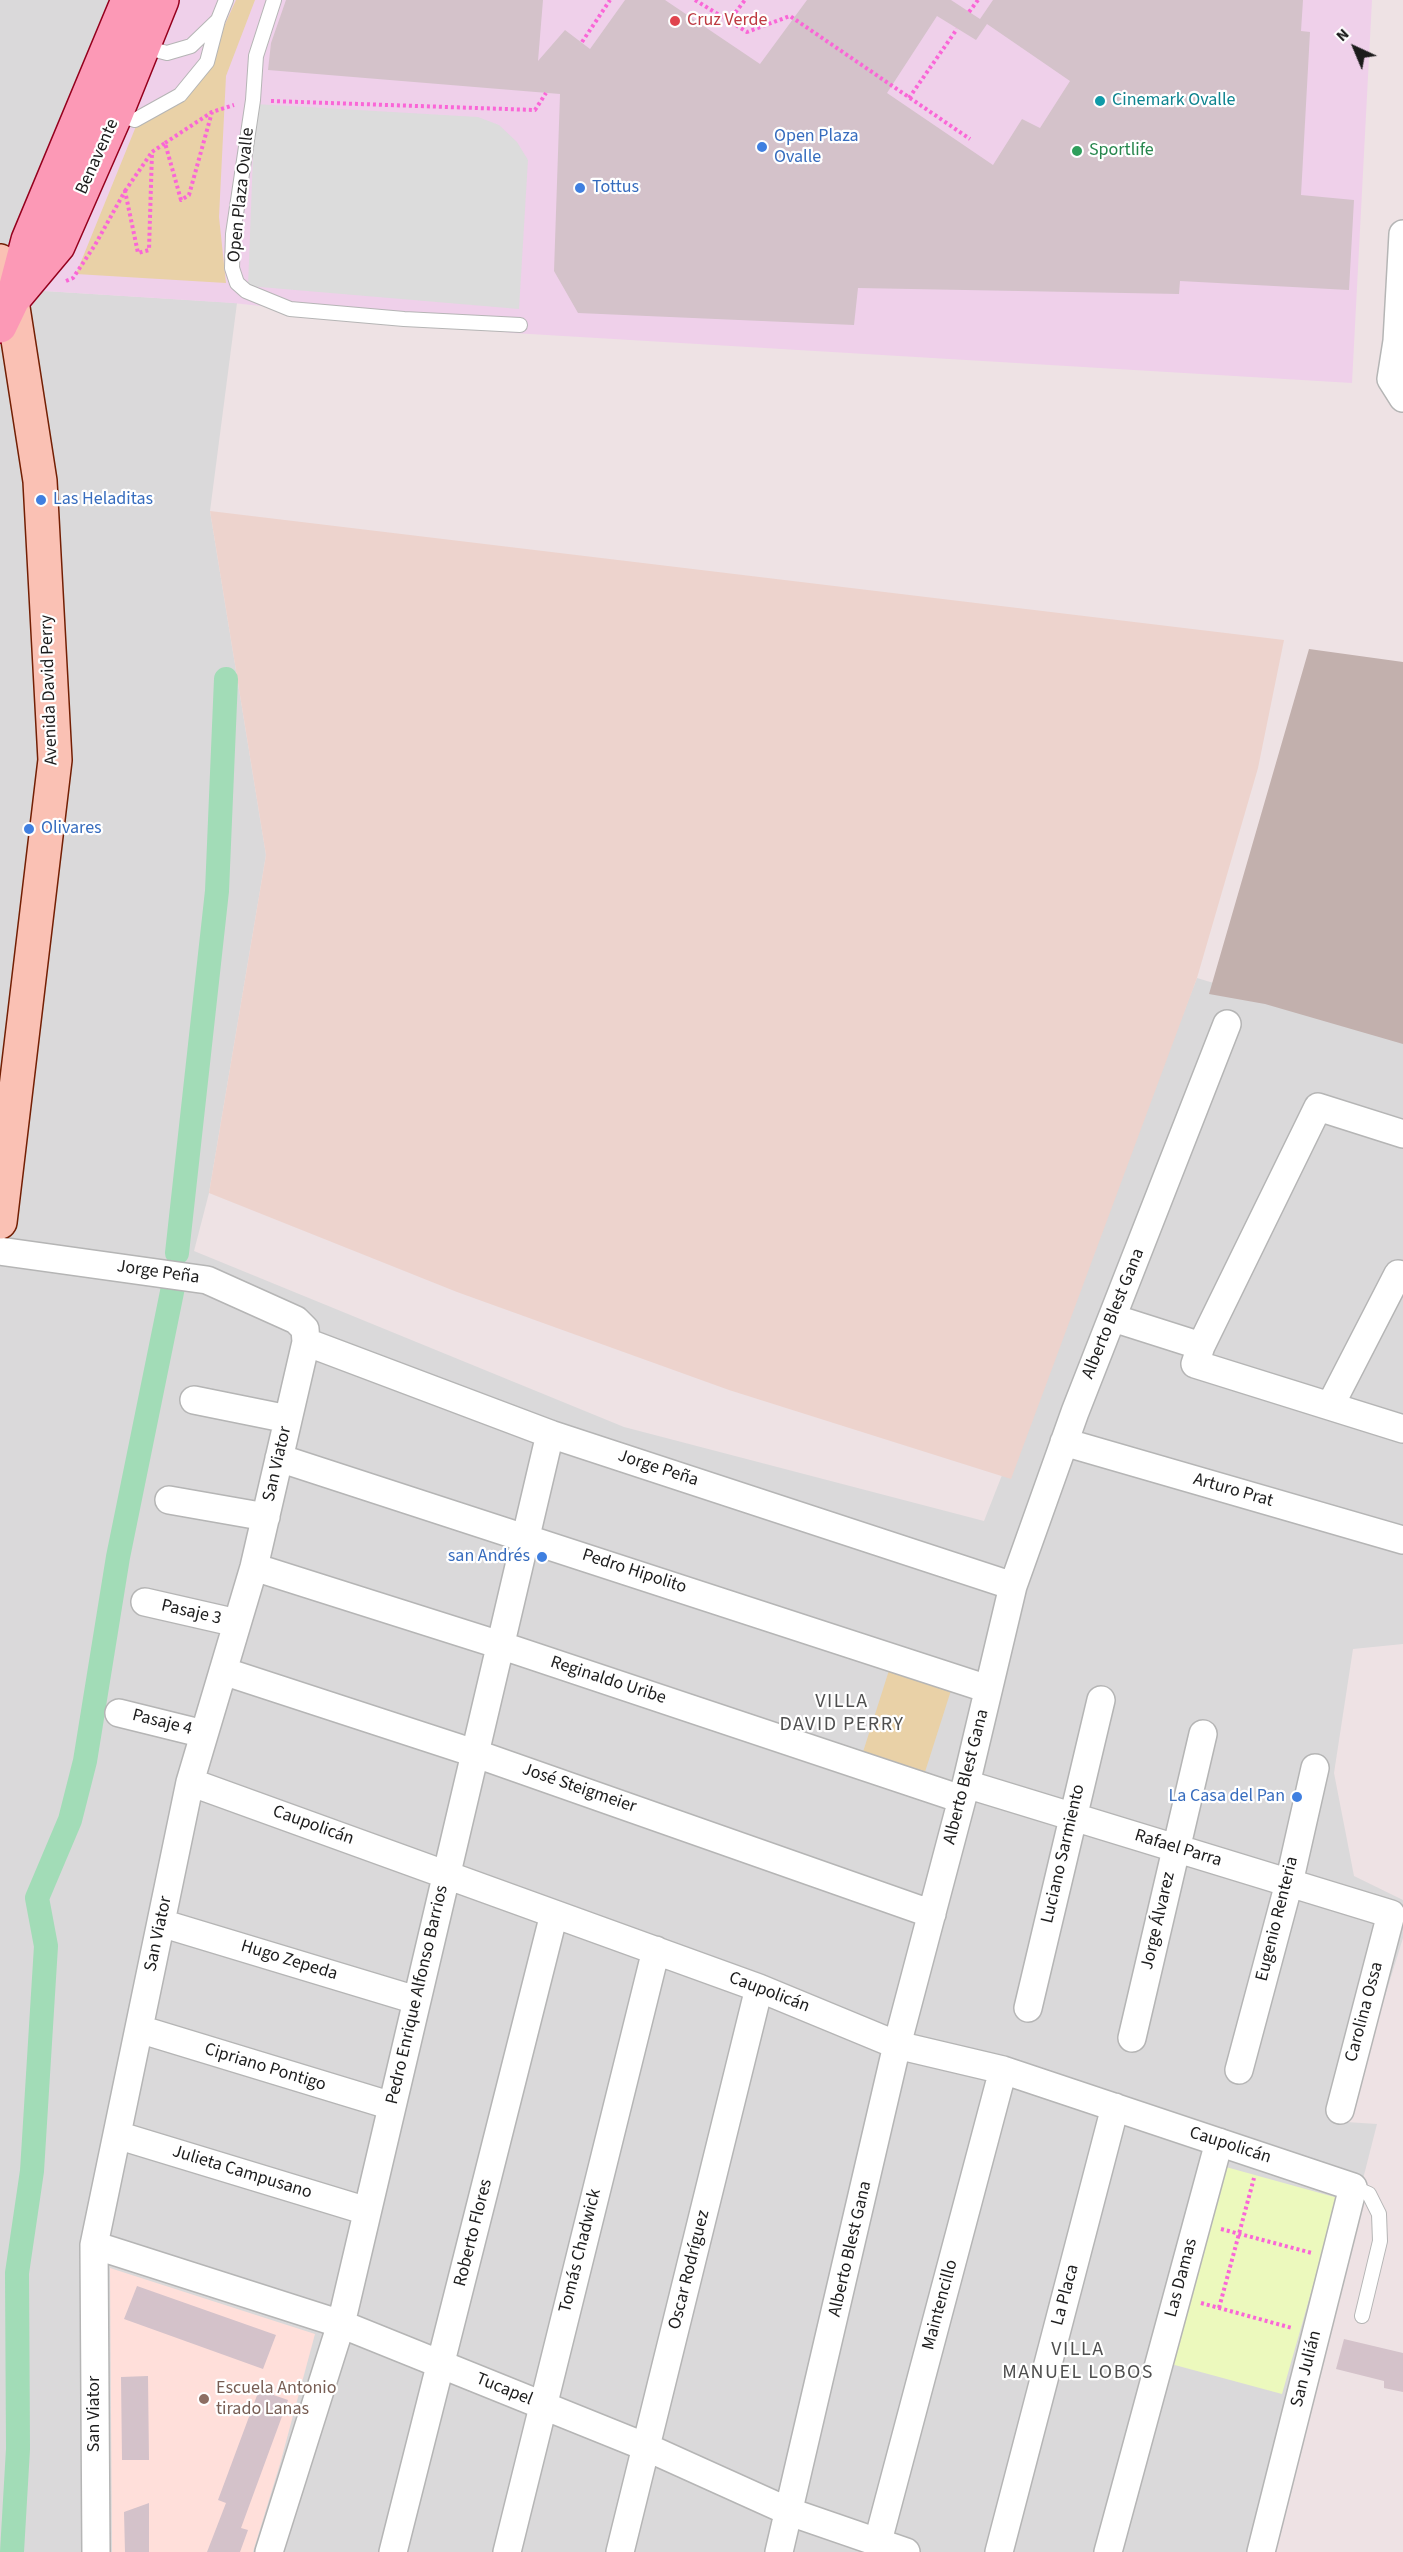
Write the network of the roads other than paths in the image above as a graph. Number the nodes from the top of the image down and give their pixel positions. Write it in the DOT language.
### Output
graph roads {
  1 [pos="128,0"];
  2 [pos="162,0"];
  3 [pos="226,0"];
  4 [pos="274,0"];
  5 [pos="218,20"];
  6 [pos="144,47"];
  7 [pos="116,114"];
  8 [pos="1403,234"];
  9 [pos="0,261"];
  10 [pos="6,313"];
  11 [pos="520,325"];
  12 [pos="1397,388"];
  13 [pos="1227,1024"];
  14 [pos="1403,1134"];
  15 [pos="5,1144"];
  16 [pos="0,1222"];
  17 [pos="0,1251"];
  18 [pos="1403,1275"];
  19 [pos="1113,1318"];
  20 [pos="306,1335"];
  21 [pos="1201,1346"];
  22 [pos="194,1400"];
  23 [pos="1330,1406"];
  24 [pos="288,1419"];
  25 [pos="1403,1429"];
  26 [pos="550,1434"];
  27 [pos="1064,1442"];
  28 [pos="279,1458"];
  29 [pos="169,1500"];
  30 [pos="266,1517"];
  31 [pos="526,1536"];
  32 [pos="1403,1540"];
  33 [pos="254,1567"];
  34 [pos="1013,1586"];
  35 [pos="145,1602"];
  36 [pos="237,1623"];
  37 [pos="500,1645"];
  38 [pos="223,1671"];
  39 [pos="988,1689"];
  40 [pos="1101,1700"];
  41 [pos="119,1713"];
  42 [pos="204,1734"];
  43 [pos="1203,1734"];
  44 [pos="474,1753"];
  45 [pos="1315,1768"];
  46 [pos="190,1782"];
  47 [pos="963,1791"];
  48 [pos="1073,1817"];
  49 [pos="1176,1849"];
  50 [pos="446,1874"];
  51 [pos="1289,1883"];
  52 [pos="554,1914"];
  53 [pos="932,1914"];
  54 [pos="1391,1914"];
  55 [pos="161,1923"];
  56 [pos="656,1950"];
  57 [pos="759,1988"];
  58 [pos="416,2000"];
  59 [pos="1028,2008"];
  60 [pos="139,2029"];
  61 [pos="1132,2038"];
  62 [pos="897,2045"];
  63 [pos="1003,2070"];
  64 [pos="1239,2070"];
  65 [pos="392,2106"];
  66 [pos="1115,2107"];
  67 [pos="1340,2110"];
  68 [pos="117,2135"];
  69 [pos="1219,2142"];
  70 [pos="1353,2187"];
  71 [pos="367,2211"];
  72 [pos="94,2245"];
  73 [pos="1362,2316"];
  74 [pos="341,2324"];
  75 [pos="440,2364"];
  76 [pos="542,2405"];
  77 [pos="646,2447"];
  78 [pos="790,2512"];
  79 [pos="878,2541"];
  80 [pos="96,2552"];
  81 [pos="269,2552"];
  82 [pos="393,2552"];
  83 [pos="507,2552"];
  84 [pos="620,2552"];
  85 [pos="779,2552"];
  86 [pos="906,2552"];
  87 [pos="999,2552"];
  88 [pos="1108,2552"];
  89 [pos="1261,2552"];
  1 -- 10 [label="main road, Benavente"];
  2 -- 6 [label="main road, Benavente"];
  3 -- 5 [label="lane"];
  4 -- 11 [label="lane, Open Plaza Ovalle"];
  5 -- 6 [label="lane"];
  5 -- 7 [label="lane"];
  6 -- 7 [label="main road, Benavente"];
  7 -- 10 [label="main road, Benavente"];
  8 -- 12 [label="street"];
  9 -- 10 [label="main road, Avenida David Perry"];
  10 -- 15 [label="main road, Avenida David Perry"];
  13 -- 19 [label="street, Alberto Blest Gana"];
  14 -- 21 [label="street"];
  15 -- 16 [label="main road, Avenida David Perry"];
  17 -- 20 [label="street, Jorge Peña"];
  18 -- 23 [label="street"];
  19 -- 21 [label="street"];
  19 -- 27 [label="street, Alberto Blest Gana"];
  20 -- 24 [label="street, San Viator"];
  20 -- 26 [label="street, Jorge Peña"];
  21 -- 23 [label="street"];
  22 -- 24 [label="street"];
  23 -- 25 [label="street"];
  24 -- 28 [label="street, San Viator"];
  26 -- 31 [label="street, Pedro Enrique Alfonso Barrios"];
  26 -- 34 [label="street, Jorge Peña"];
  27 -- 32 [label="street, Arturo Prat"];
  27 -- 34 [label="street, Alberto Blest Gana"];
  28 -- 30 [label="street, San Viator"];
  28 -- 31 [label="street, Pedro Hipolito"];
  29 -- 30 [label="street"];
  30 -- 33 [label="street, San Viator"];
  31 -- 37 [label="street, Pedro Enrique Alfonso Barrios"];
  31 -- 39 [label="street, Pedro Hipolito"];
  33 -- 36 [label="street, San Viator"];
  33 -- 37 [label="street, Reginaldo Uribe"];
  34 -- 39 [label="street, Alberto Blest Gana"];
  35 -- 36 [label="street, Pasaje 3"];
  36 -- 38 [label="street, San Viator"];
  37 -- 44 [label="street, Pedro Enrique Alfonso Barrios"];
  37 -- 47 [label="street, Reginaldo Uribe"];
  38 -- 42 [label="street, San Viator"];
  38 -- 44 [label="street, José Steigmeier"];
  39 -- 47 [label="street, Alberto Blest Gana"];
  40 -- 48 [label="street, Luciano Sarmiento"];
  41 -- 42 [label="street, Pasaje 4"];
  42 -- 46 [label="street, San Viator"];
  43 -- 49 [label="street, Jorge Álvarez"];
  44 -- 50 [label="street, Pedro Enrique Alfonso Barrios"];
  44 -- 53 [label="street, José Steigmeier"];
  45 -- 51 [label="street, Eugenio Renteria"];
  46 -- 50 [label="street, Caupolicán"];
  46 -- 55 [label="street, San Viator"];
  47 -- 48 [label="street, Rafael Parra"];
  47 -- 53 [label="street, Alberto Blest Gana"];
  48 -- 49 [label="street, Rafael Parra"];
  48 -- 59 [label="street, Luciano Sarmiento"];
  49 -- 51 [label="street, Rafael Parra"];
  49 -- 61 [label="street, Jorge Álvarez"];
  50 -- 52 [label="street, Caupolicán"];
  50 -- 58 [label="street, Pedro Enrique Alfonso Barrios"];
  51 -- 54 [label="street, Rafael Parra"];
  51 -- 64 [label="street, Eugenio Renteria"];
  52 -- 56 [label="street, Caupolicán"];
  52 -- 75 [label="street, Roberto Flores"];
  53 -- 62 [label="street, Alberto Blest Gana"];
  54 -- 67 [label="street, Carolina Ossa"];
  55 -- 58 [label="street, Hugo Zepeda"];
  55 -- 60 [label="street, San Viator"];
  56 -- 57 [label="street, Caupolicán"];
  56 -- 76 [label="street, Tomás Chadwick"];
  57 -- 62 [label="street, Caupolicán"];
  57 -- 77 [label="street, Oscar Rodríguez"];
  58 -- 65 [label="street, Pedro Enrique Alfonso Barrios"];
  60 -- 65 [label="street, Cipriano Pontigo"];
  60 -- 68 [label="street, San Viator"];
  62 -- 63 [label="street, Caupolicán"];
  62 -- 78 [label="street, Alberto Blest Gana"];
  63 -- 66 [label="street, Caupolicán"];
  63 -- 79 [label="street, Maintencillo"];
  65 -- 71 [label="street, Pedro Enrique Alfonso Barrios"];
  66 -- 69 [label="street, Caupolicán"];
  66 -- 87 [label="street, La Placa"];
  68 -- 71 [label="street, Julieta Campusano"];
  68 -- 72 [label="street, San Viator"];
  69 -- 70 [label="street, Caupolicán"];
  69 -- 88 [label="street, Las Damas"];
  70 -- 73 [label="lane"];
  70 -- 89 [label="street, San Julián"];
  71 -- 74 [label="street, Pedro Enrique Alfonso Barrios"];
  72 -- 74 [label="street, Tucapel"];
  72 -- 80 [label="street, San Viator"];
  74 -- 75 [label="street, Tucapel"];
  74 -- 81 [label="street, Pedro Enrique Alfonso Barrios"];
  75 -- 76 [label="street, Tucapel"];
  75 -- 82 [label="street, Roberto Flores"];
  76 -- 77 [label="street, Tucapel"];
  76 -- 83 [label="street, Tomás Chadwick"];
  77 -- 78 [label="street, Tucapel"];
  77 -- 84 [label="street, Oscar Rodríguez"];
  78 -- 79 [label="street, Tucapel"];
  78 -- 85 [label="street, Alberto Blest Gana"];
  79 -- 86 [label="street, Tucapel"];
}
